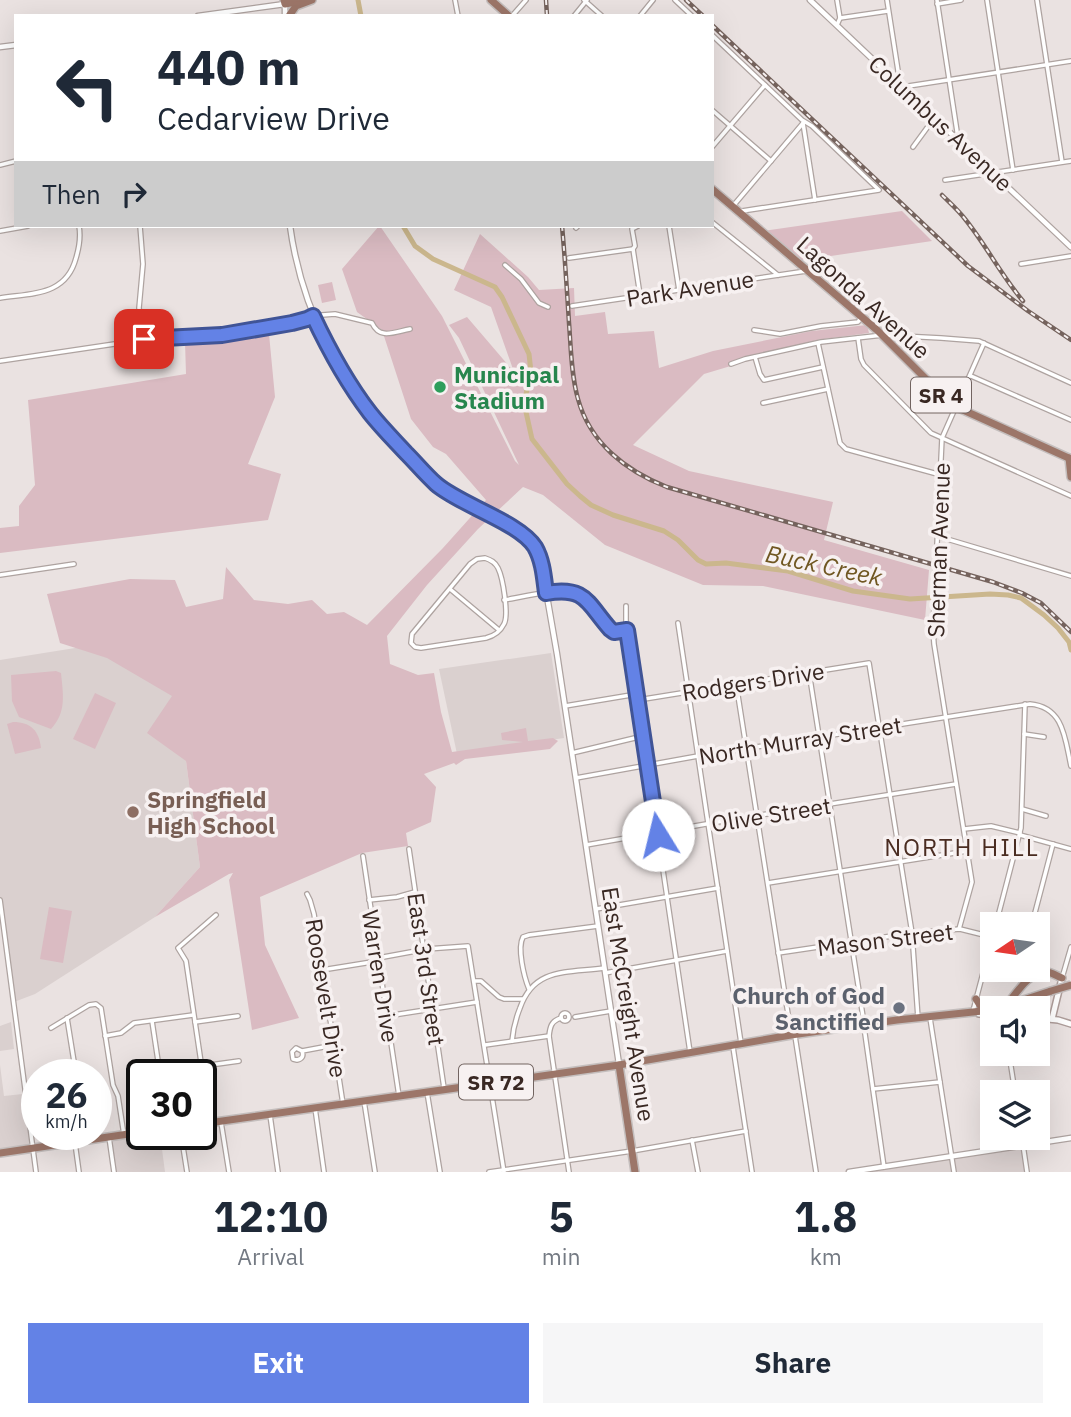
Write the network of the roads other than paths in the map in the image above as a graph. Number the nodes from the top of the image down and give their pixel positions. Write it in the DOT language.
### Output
graph roads {
  1 [pos="311,0"];
  2 [pos="491,0"];
  3 [pos="526,0"];
  4 [pos="653,0"];
  5 [pos="675,0"];
  6 [pos="810,0"];
  7 [pos="837,0"];
  8 [pos="887,0"];
  9 [pos="961,0"];
  10 [pos="987,0"];
  11 [pos="1037,0"];
  12 [pos="586,1"];
  13 [pos="284,2"];
  14 [pos="937,2"];
  15 [pos="888,11"];
  16 [pos="210,14"];
  17 [pos="289,14"];
  18 [pos="508,14"];
  19 [pos="513,14"];
  20 [pos="600,14"];
  21 [pos="642,14"];
  22 [pos="690,14"];
  23 [pos="840,18"];
  24 [pos="837,25"];
  25 [pos="714,38"];
  26 [pos="1071,61"];
  27 [pos="1047,65"];
  28 [pos="998,72"];
  29 [pos="949,80"];
  30 [pos="897,82"];
  31 [pos="765,85"];
  32 [pos="902,87"];
  33 [pos="714,112"];
  34 [pos="935,117"];
  35 [pos="804,122"];
  36 [pos="730,126"];
  37 [pos="958,138"];
  38 [pos="714,145"];
  39 [pos="913,147"];
  40 [pos="771,161"];
  41 [pos="1071,161"];
  42 [pos="1062,162"];
  43 [pos="1013,170"];
  44 [pos="993,173"];
  45 [pos="944,180"];
  46 [pos="714,191"];
  47 [pos="815,200"];
  48 [pos="733,206"];
  49 [pos="740,212"];
  50 [pos="714,224"];
  51 [pos="17,228"];
  52 [pos="79,228"];
  53 [pos="140,228"];
  54 [pos="290,228"];
  55 [pos="632,228"];
  56 [pos="669,228"];
  57 [pos="0,231"];
  58 [pos="1071,247"];
  59 [pos="633,249"];
  60 [pos="1071,256"];
  61 [pos="569,258"];
  62 [pos="1021,264"];
  63 [pos="505,265"];
  64 [pos="808,270"];
  65 [pos="778,275"];
  66 [pos="678,290"];
  67 [pos="640,296"];
  68 [pos="0,298"];
  69 [pos="572,306"];
  70 [pos="548,307"];
  71 [pos="313,316"];
  72 [pos="862,317"];
  73 [pos="410,329"];
  74 [pos="754,330"];
  75 [pos="883,335"];
  76 [pos="858,338"];
  77 [pos="144,339"];
  78 [pos="818,343"];
  79 [pos="984,343"];
  80 [pos="755,357"];
  81 [pos="0,361"];
  82 [pos="731,364"];
  83 [pos="823,367"];
  84 [pos="970,375"];
  85 [pos="1071,383"];
  86 [pos="828,389"];
  87 [pos="763,403"];
  88 [pos="956,407"];
  89 [pos="1071,420"];
  90 [pos="942,438"];
  91 [pos="1070,459"];
  92 [pos="941,475"];
  93 [pos="1071,477"];
  94 [pos="1071,496"];
  95 [pos="937,536"];
  96 [pos="74,564"];
  97 [pos="0,575"];
  98 [pos="1071,576"];
  99 [pos="449,588"];
  100 [pos="546,593"];
  101 [pos="504,600"];
  102 [pos="626,606"];
  103 [pos="678,623"];
  104 [pos="499,630"];
  105 [pos="627,630"];
  106 [pos="809,672"];
  107 [pos="736,683"];
  108 [pos="688,691"];
  109 [pos="637,694"];
  110 [pos="638,700"];
  111 [pos="1025,704"];
  112 [pos="565,706"];
  113 [pos="945,717"];
  114 [pos="879,727"];
  115 [pos="1024,734"];
  116 [pos="643,736"];
  117 [pos="820,737"];
  118 [pos="1044,737"];
  119 [pos="746,748"];
  120 [pos="572,753"];
  121 [pos="698,756"];
  122 [pos="647,765"];
  123 [pos="1071,766"];
  124 [pos="576,778"];
  125 [pos="956,784"];
  126 [pos="890,795"];
  127 [pos="830,804"];
  128 [pos="1022,809"];
  129 [pos="757,815"];
  130 [pos="1046,816"];
  131 [pos="708,824"];
  132 [pos="963,829"];
  133 [pos="657,832"];
  134 [pos="1020,834"];
  135 [pos="1054,844"];
  136 [pos="586,845"];
  137 [pos="409,849"];
  138 [pos="1071,849"];
  139 [pos="967,851"];
  140 [pos="363,856"];
  141 [pos="900,862"];
  142 [pos="841,871"];
  143 [pos="767,883"];
  144 [pos="718,888"];
  145 [pos="415,892"];
  146 [pos="307,894"];
  147 [pos="667,897"];
  148 [pos="0,900"];
  149 [pos="369,900"];
  150 [pos="596,909"];
  151 [pos="999,912"];
  152 [pos="1035,912"];
  153 [pos="216,915"];
  154 [pos="598,926"];
  155 [pos="959,929"];
  156 [pos="912,933"];
  157 [pos="980,935"];
  158 [pos="851,942"];
  159 [pos="1071,947"];
  160 [pos="424,950"];
  161 [pos="727,951"];
  162 [pos="778,953"];
  163 [pos="378,960"];
  164 [pos="676,960"];
  165 [pos="322,970"];
  166 [pos="605,970"];
  167 [pos="1062,978"];
  168 [pos="474,981"];
  169 [pos="981,982"];
  170 [pos="1071,985"];
  171 [pos="528,989"];
  172 [pos="1013,996"];
  173 [pos="1036,996"];
  174 [pos="523,999"];
  175 [pos="976,999"];
  176 [pos="477,1002"];
  177 [pos="980,1005"];
  178 [pos="432,1009"];
  179 [pos="611,1011"];
  180 [pos="972,1013"];
  181 [pos="980,1013"];
  182 [pos="194,1015"];
  183 [pos="238,1016"];
  184 [pos="387,1016"];
  185 [pos="575,1017"];
  186 [pos="930,1017"];
  187 [pos="67,1018"];
  188 [pos="561,1018"];
  189 [pos="918,1018"];
  190 [pos="1052,1019"];
  191 [pos="152,1021"];
  192 [pos="195,1022"];
  193 [pos="1071,1024"];
  194 [pos="864,1025"];
  195 [pos="51,1028"];
  196 [pos="793,1035"];
  197 [pos="105,1036"];
  198 [pos="548,1036"];
  199 [pos="512,1041"];
  200 [pos="737,1044"];
  201 [pos="334,1045"];
  202 [pos="485,1045"];
  203 [pos="302,1051"];
  204 [pos="690,1052"];
  205 [pos="22,1059"];
  206 [pos="74,1059"];
  207 [pos="158,1059"];
  208 [pos="201,1059"];
  209 [pos="239,1061"];
  210 [pos="217,1064"];
  211 [pos="619,1065"];
  212 [pos="554,1074"];
  213 [pos="940,1082"];
  214 [pos="491,1083"];
  215 [pos="445,1090"];
  216 [pos="873,1090"];
  217 [pos="427,1092"];
  218 [pos="398,1096"];
  219 [pos="364,1101"];
  220 [pos="343,1104"];
  221 [pos="315,1108"];
  222 [pos="270,1114"];
  223 [pos="221,1121"];
  224 [pos="217,1122"];
  225 [pos="746,1131"];
  226 [pos="124,1135"];
  227 [pos="112,1137"];
  228 [pos="1071,1138"];
  229 [pos="692,1140"];
  230 [pos="1050,1141"];
  231 [pos="21,1150"];
  232 [pos="32,1150"];
  233 [pos="76,1150"];
  234 [pos="111,1150"];
  235 [pos="184,1150"];
  236 [pos="990,1150"];
  237 [pos="1024,1150"];
  238 [pos="632,1151"];
  239 [pos="0,1153"];
  240 [pos="951,1156"];
  241 [pos="567,1161"];
  242 [pos="884,1167"];
  243 [pos="504,1171"];
  244 [pos="36,1172"];
  245 [pos="79,1172"];
  246 [pos="114,1172"];
  247 [pos="187,1172"];
  248 [pos="229,1172"];
  249 [pos="278,1172"];
  250 [pos="324,1172"];
  251 [pos="375,1172"];
  252 [pos="440,1172"];
  253 [pos="489,1172"];
  254 [pos="569,1172"];
  255 [pos="635,1172"];
  256 [pos="698,1172"];
  257 [pos="752,1172"];
  258 [pos="816,1172"];
  259 [pos="849,1172"];
  260 [pos="954,1172"];
  261 [pos="1027,1172"];
  1 -- 13 [label="main road"];
  1 -- 17 [label="main road"];
  2 -- 18 [label="main road"];
  3 -- 19 [label="street"];
  4 -- 21 [label="street"];
  5 -- 22 [label="street"];
  6 -- 24 [label="street, Columbus Avenue"];
  7 -- 23 [label="street"];
  8 -- 15 [label="street"];
  9 -- 14 [label="street"];
  10 -- 28 [label="street"];
  11 -- 27 [label="street"];
  12 -- 20 [label="street"];
  13 -- 16 [label="street"];
  14 -- 29 [label="street"];
  15 -- 23 [label="street"];
  15 -- 30 [label="street"];
  23 -- 24 [label="street"];
  24 -- 30 [label="street, Columbus Avenue"];
  25 -- 31 [label="street"];
  26 -- 27 [label="street"];
  27 -- 28 [label="street"];
  27 -- 42 [label="street"];
  28 -- 29 [label="street"];
  28 -- 43 [label="street"];
  29 -- 32 [label="street"];
  29 -- 37 [label="street"];
  30 -- 32 [label="street, Columbus Avenue"];
  31 -- 35 [label="street"];
  31 -- 36 [label="street"];
  32 -- 34 [label="street, Columbus Avenue"];
  33 -- 36 [label="street"];
  34 -- 37 [label="street, Columbus Avenue"];
  34 -- 39 [label="street"];
  35 -- 40 [label="street"];
  35 -- 47 [label="street"];
  35 -- 47 [label="street"];
  36 -- 38 [label="street"];
  36 -- 40 [label="street"];
  37 -- 44 [label="street, Columbus Avenue"];
  40 -- 48 [label="street"];
  41 -- 42 [label="street"];
  42 -- 43 [label="street"];
  43 -- 44 [label="street"];
  44 -- 45 [label="street"];
  44 -- 58 [label="street, Columbus Avenue"];
  46 -- 48 [label="main road, Lagonda Avenue / SR 4"];
  47 -- 49 [label="street"];
  48 -- 49 [label="main road, Lagonda Avenue / SR 4"];
  49 -- 64 [label="main road, Lagonda Avenue / SR 4"];
  50 -- 65 [label="street"];
  51 -- 57 [label="street"];
  52 -- 68 [label="street"];
  53 -- 77 [label="street"];
  54 -- 71 [label="street, East McCreight Avenue"];
  55 -- 59 [label="street"];
  56 -- 66 [label="street"];
  59 -- 61 [label="street"];
  59 -- 67 [label="street"];
  60 -- 62 [label="street"];
  63 -- 70 [label="street"];
  64 -- 65 [label="street, Park Avenue"];
  64 -- 72 [label="main road, Lagonda Avenue / SR 4"];
  65 -- 66 [label="street, Park Avenue"];
  66 -- 67 [label="street, Park Avenue"];
  67 -- 69 [label="street, Park Avenue"];
  71 -- 73 [label="street"];
  71 -- 77 [label="street"];
  71 -- 100 [label="street, East McCreight Avenue"];
  72 -- 74 [label="street"];
  72 -- 75 [label="main road, Lagonda Avenue / SR 4"];
  75 -- 76 [label="street"];
  75 -- 79 [label="street"];
  75 -- 88 [label="main road, Lagonda Avenue / SR 4"];
  76 -- 78 [label="street"];
  76 -- 90 [label="street"];
  77 -- 81 [label="street"];
  78 -- 80 [label="street"];
  78 -- 83 [label="street"];
  79 -- 84 [label="street, Sherman Avenue"];
  79 -- 85 [label="street"];
  80 -- 82 [label="street"];
  80 -- 83 [label="street"];
  83 -- 86 [label="street"];
  84 -- 88 [label="street, Sherman Avenue"];
  84 -- 89 [label="street"];
  86 -- 87 [label="street"];
  86 -- 92 [label="street"];
  88 -- 90 [label="street, Sherman Avenue"];
  88 -- 91 [label="main road, Lagonda Avenue / SR 4"];
  90 -- 92 [label="street, Sherman Avenue"];
  90 -- 94 [label="street"];
  91 -- 93 [label="main road, SR 4"];
  92 -- 95 [label="street, Sherman Avenue"];
  95 -- 98 [label="street"];
  95 -- 113 [label="street, Sherman Avenue"];
  96 -- 97 [label="street"];
  99 -- 101 [label="street"];
  99 -- 104 [label="street"];
  99 -- 104 [label="street"];
  100 -- 101 [label="street"];
  100 -- 105 [label="street"];
  100 -- 112 [label="street, East McCreight Avenue"];
  101 -- 104 [label="street"];
  102 -- 105 [label="street"];
  103 -- 108 [label="street"];
  105 -- 109 [label="street"];
  106 -- 107 [label="street, Rodgers Drive"];
  106 -- 114 [label="street, Rodgers Drive"];
  106 -- 117 [label="street"];
  107 -- 108 [label="street, Rodgers Drive"];
  107 -- 119 [label="street"];
  108 -- 110 [label="street, Rodgers Drive"];
  108 -- 121 [label="street"];
  109 -- 110 [label="street"];
  109 -- 112 [label="street"];
  110 -- 116 [label="street"];
  111 -- 113 [label="street, North Murray Street"];
  111 -- 115 [label="street"];
  111 -- 123 [label="street"];
  112 -- 120 [label="street, East McCreight Avenue"];
  113 -- 114 [label="street, North Murray Street"];
  113 -- 125 [label="street, Sherman Avenue"];
  114 -- 117 [label="street, North Murray Street"];
  114 -- 126 [label="street"];
  115 -- 118 [label="street"];
  115 -- 128 [label="street"];
  116 -- 120 [label="street"];
  116 -- 122 [label="street"];
  117 -- 119 [label="street, North Murray Street"];
  117 -- 127 [label="street"];
  119 -- 121 [label="street, North Murray Street"];
  119 -- 129 [label="street"];
  120 -- 124 [label="street, East McCreight Avenue"];
  121 -- 122 [label="street, North Murray Street"];
  121 -- 131 [label="street"];
  122 -- 124 [label="street, North Murray Street"];
  122 -- 133 [label="street"];
  124 -- 136 [label="street, East McCreight Avenue"];
  125 -- 126 [label="street, Olive Street"];
  125 -- 132 [label="street, Sherman Avenue"];
  126 -- 127 [label="street, Olive Street"];
  126 -- 141 [label="street"];
  127 -- 129 [label="street, Olive Street"];
  127 -- 142 [label="street"];
  128 -- 130 [label="street"];
  128 -- 134 [label="street"];
  129 -- 131 [label="street, Olive Street"];
  129 -- 143 [label="street"];
  131 -- 133 [label="street, Olive Street"];
  131 -- 144 [label="street"];
  132 -- 134 [label="street"];
  132 -- 139 [label="street, Sherman Avenue"];
  133 -- 136 [label="street, Olive Street"];
  133 -- 147 [label="street"];
  134 -- 135 [label="street"];
  134 -- 151 [label="street"];
  135 -- 138 [label="street"];
  135 -- 152 [label="street"];
  136 -- 150 [label="street, East McCreight Avenue"];
  137 -- 145 [label="street, East 3rd Street"];
  139 -- 141 [label="street"];
  139 -- 155 [label="street, Sherman Avenue"];
  140 -- 149 [label="street, Warren Drive"];
  141 -- 142 [label="street"];
  141 -- 156 [label="street"];
  142 -- 143 [label="street"];
  142 -- 158 [label="street"];
  143 -- 162 [label="street"];
  144 -- 147 [label="street"];
  144 -- 161 [label="street"];
  145 -- 149 [label="street"];
  145 -- 160 [label="street, East 3rd Street"];
  146 -- 165 [label="street, Roosevelt Drive"];
  147 -- 150 [label="street"];
  147 -- 164 [label="street"];
  148 -- 205 [label="street"];
  149 -- 163 [label="street, Warren Drive"];
  150 -- 154 [label="street, East McCreight Avenue"];
  153 -- 182 [label="street"];
  154 -- 166 [label="street, East McCreight Avenue"];
  154 -- 171 [label="street"];
  155 -- 156 [label="street, Mason Street"];
  155 -- 157 [label="street, Mason Street"];
  156 -- 158 [label="street, Mason Street"];
  156 -- 189 [label="street"];
  158 -- 162 [label="street, Mason Street"];
  158 -- 194 [label="street"];
  159 -- 167 [label="street"];
  160 -- 163 [label="street"];
  160 -- 168 [label="street"];
  160 -- 178 [label="street, East 3rd Street"];
  161 -- 164 [label="street"];
  161 -- 200 [label="street"];
  162 -- 196 [label="street"];
  163 -- 165 [label="street"];
  163 -- 184 [label="street, Warren Drive"];
  164 -- 166 [label="street"];
  164 -- 204 [label="street"];
  165 -- 201 [label="street, Roosevelt Drive"];
  166 -- 171 [label="street"];
  166 -- 179 [label="street, East McCreight Avenue"];
  167 -- 172 [label="main road"];
  167 -- 190 [label="main road"];
  168 -- 174 [label="street"];
  168 -- 176 [label="street"];
  169 -- 175 [label="street"];
  170 -- 173 [label="main road, bridge"];
  171 -- 174 [label="street"];
  174 -- 199 [label="street"];
  175 -- 177 [label="main road"];
  175 -- 180 [label="street"];
  176 -- 178 [label="street"];
  176 -- 202 [label="street"];
  178 -- 184 [label="street"];
  178 -- 215 [label="street, East 3rd Street"];
  179 -- 185 [label="street"];
  179 -- 211 [label="street, East McCreight Avenue"];
  180 -- 181 [label="main road, SR 72"];
  180 -- 186 [label="main road, SR 72"];
  182 -- 191 [label="street"];
  182 -- 192 [label="street"];
  183 -- 192 [label="street"];
  184 -- 218 [label="street, Warren Drive"];
  186 -- 189 [label="main road, SR 72"];
  186 -- 213 [label="street"];
  187 -- 195 [label="street"];
  187 -- 197 [label="street"];
  187 -- 206 [label="street"];
  188 -- 198 [label="street"];
  189 -- 194 [label="main road, SR 72"];
  190 -- 193 [label="main road"];
  191 -- 197 [label="street"];
  191 -- 207 [label="street"];
  192 -- 208 [label="street"];
  194 -- 196 [label="main road, SR 72"];
  194 -- 216 [label="street"];
  196 -- 200 [label="main road, SR 72"];
  196 -- 258 [label="street"];
  197 -- 226 [label="street"];
  198 -- 199 [label="street"];
  198 -- 212 [label="street"];
  199 -- 202 [label="street"];
  200 -- 204 [label="main road, SR 72"];
  200 -- 225 [label="street"];
  201 -- 203 [label="street"];
  201 -- 220 [label="street, Roosevelt Drive"];
  202 -- 214 [label="street"];
  204 -- 211 [label="main road, SR 72"];
  209 -- 210 [label="street"];
  211 -- 212 [label="main road, SR 72"];
  211 -- 238 [label="main road, East McCreight Avenue"];
  212 -- 214 [label="main road, SR 72"];
  212 -- 241 [label="street"];
  213 -- 216 [label="street"];
  213 -- 240 [label="street"];
  214 -- 215 [label="main road, SR 72"];
  214 -- 243 [label="street"];
  215 -- 217 [label="main road, SR 72"];
  216 -- 242 [label="street"];
  217 -- 218 [label="main road, SR 72"];
  217 -- 252 [label="street"];
  218 -- 219 [label="main road, SR 72"];
  219 -- 220 [label="main road, SR 72"];
  219 -- 251 [label="street, Roosevelt Drive"];
  220 -- 221 [label="main road, SR 72"];
  221 -- 222 [label="main road, SR 72"];
  221 -- 250 [label="street"];
  222 -- 223 [label="main road, SR 72"];
  222 -- 249 [label="street"];
  223 -- 224 [label="main road, SR 72"];
  223 -- 248 [label="street"];
  225 -- 229 [label="street"];
  225 -- 257 [label="street"];
  226 -- 227 [label="main road"];
  228 -- 230 [label="street"];
  229 -- 238 [label="street"];
  229 -- 256 [label="street"];
  231 -- 239 [label="main road"];
  232 -- 244 [label="street"];
  233 -- 245 [label="street"];
  234 -- 246 [label="street"];
  235 -- 247 [label="street"];
  236 -- 240 [label="street"];
  237 -- 261 [label="street"];
  238 -- 241 [label="street"];
  238 -- 255 [label="main road, East McCreight Avenue"];
  240 -- 242 [label="street"];
  240 -- 260 [label="street"];
  241 -- 243 [label="street"];
  241 -- 254 [label="street"];
  242 -- 259 [label="street"];
  243 -- 253 [label="street"];
}
